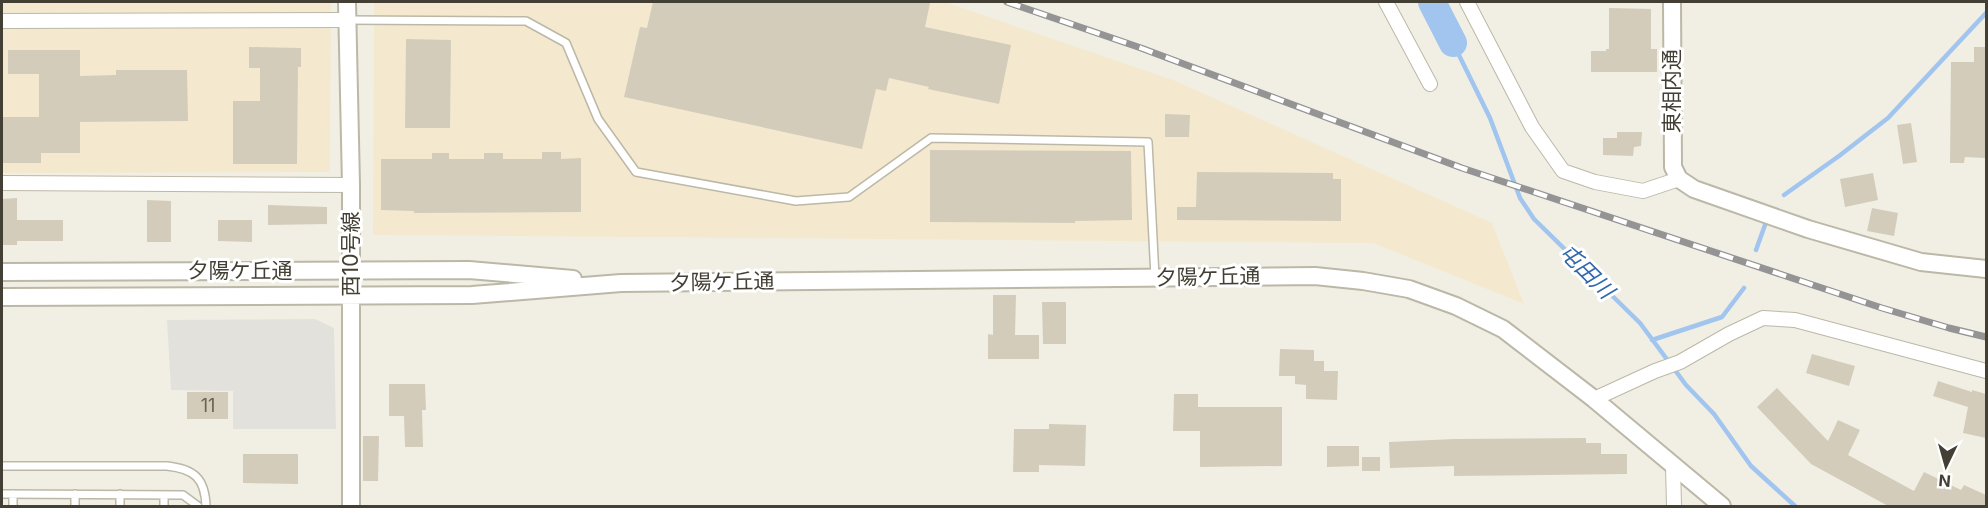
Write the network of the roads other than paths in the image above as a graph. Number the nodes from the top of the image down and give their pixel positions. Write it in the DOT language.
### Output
graph roads {
  1 [pos="347,2"];
  2 [pos="1386,2"];
  3 [pos="1467,2"];
  4 [pos="1672,2"];
  5 [pos="347,20"];
  6 [pos="2,21"];
  7 [pos="1430,84"];
  8 [pos="1679,179"];
  9 [pos="2,183"];
  10 [pos="351,185"];
  11 [pos="1986,269"];
  12 [pos="351,270"];
  13 [pos="2,272"];
  14 [pos="1155,277"];
  15 [pos="621,283"];
  16 [pos="351,296"];
  17 [pos="2,297"];
  18 [pos="1986,371"];
  19 [pos="1594,399"];
  20 [pos="1673,465"];
  21 [pos="2,466"];
  22 [pos="2,494"];
  23 [pos="13,494"];
  24 [pos="75,494"];
  25 [pos="120,494"];
  26 [pos="164,495"];
  27 [pos="13,507"];
  28 [pos="75,507"];
  29 [pos="120,507"];
  30 [pos="164,507"];
  31 [pos="198,507"];
  32 [pos="206,507"];
  33 [pos="351,507"];
  34 [pos="1674,507"];
  35 [pos="1722,507"];
  1 -- 5 [label="street, 西10号線"];
  2 -- 7 [label="street"];
  3 -- 8 [label="street"];
  4 -- 8 [label="street, 東相内通"];
  5 -- 6 [label="street"];
  5 -- 10 [label="street, 西10号線"];
  5 -- 14 [label="lane"];
  8 -- 11 [label="street"];
  9 -- 10 [label="street"];
  10 -- 12 [label="street, 西10号線"];
  12 -- 13 [label="street, 夕陽ケ丘通"];
  12 -- 15 [label="street, 夕陽ケ丘通"];
  12 -- 16 [label="street, 西10号線"];
  14 -- 15 [label="street, 夕陽ケ丘通"];
  14 -- 19 [label="street, 夕陽ケ丘通"];
  15 -- 16 [label="street, 夕陽ケ丘通"];
  16 -- 17 [label="street, 夕陽ケ丘通"];
  16 -- 33 [label="street, 西10号線"];
  18 -- 19 [label="street"];
  19 -- 20 [label="street, 夕陽ケ丘通"];
  20 -- 34 [label="street"];
  20 -- 35 [label="street, 夕陽ケ丘通"];
  21 -- 32 [label="lane"];
  22 -- 23 [label="lane"];
  23 -- 24 [label="lane"];
  23 -- 27 [label="lane"];
  24 -- 25 [label="lane"];
  24 -- 28 [label="lane"];
  25 -- 26 [label="lane"];
  25 -- 29 [label="lane"];
  26 -- 30 [label="lane"];
  26 -- 31 [label="lane"];
}
